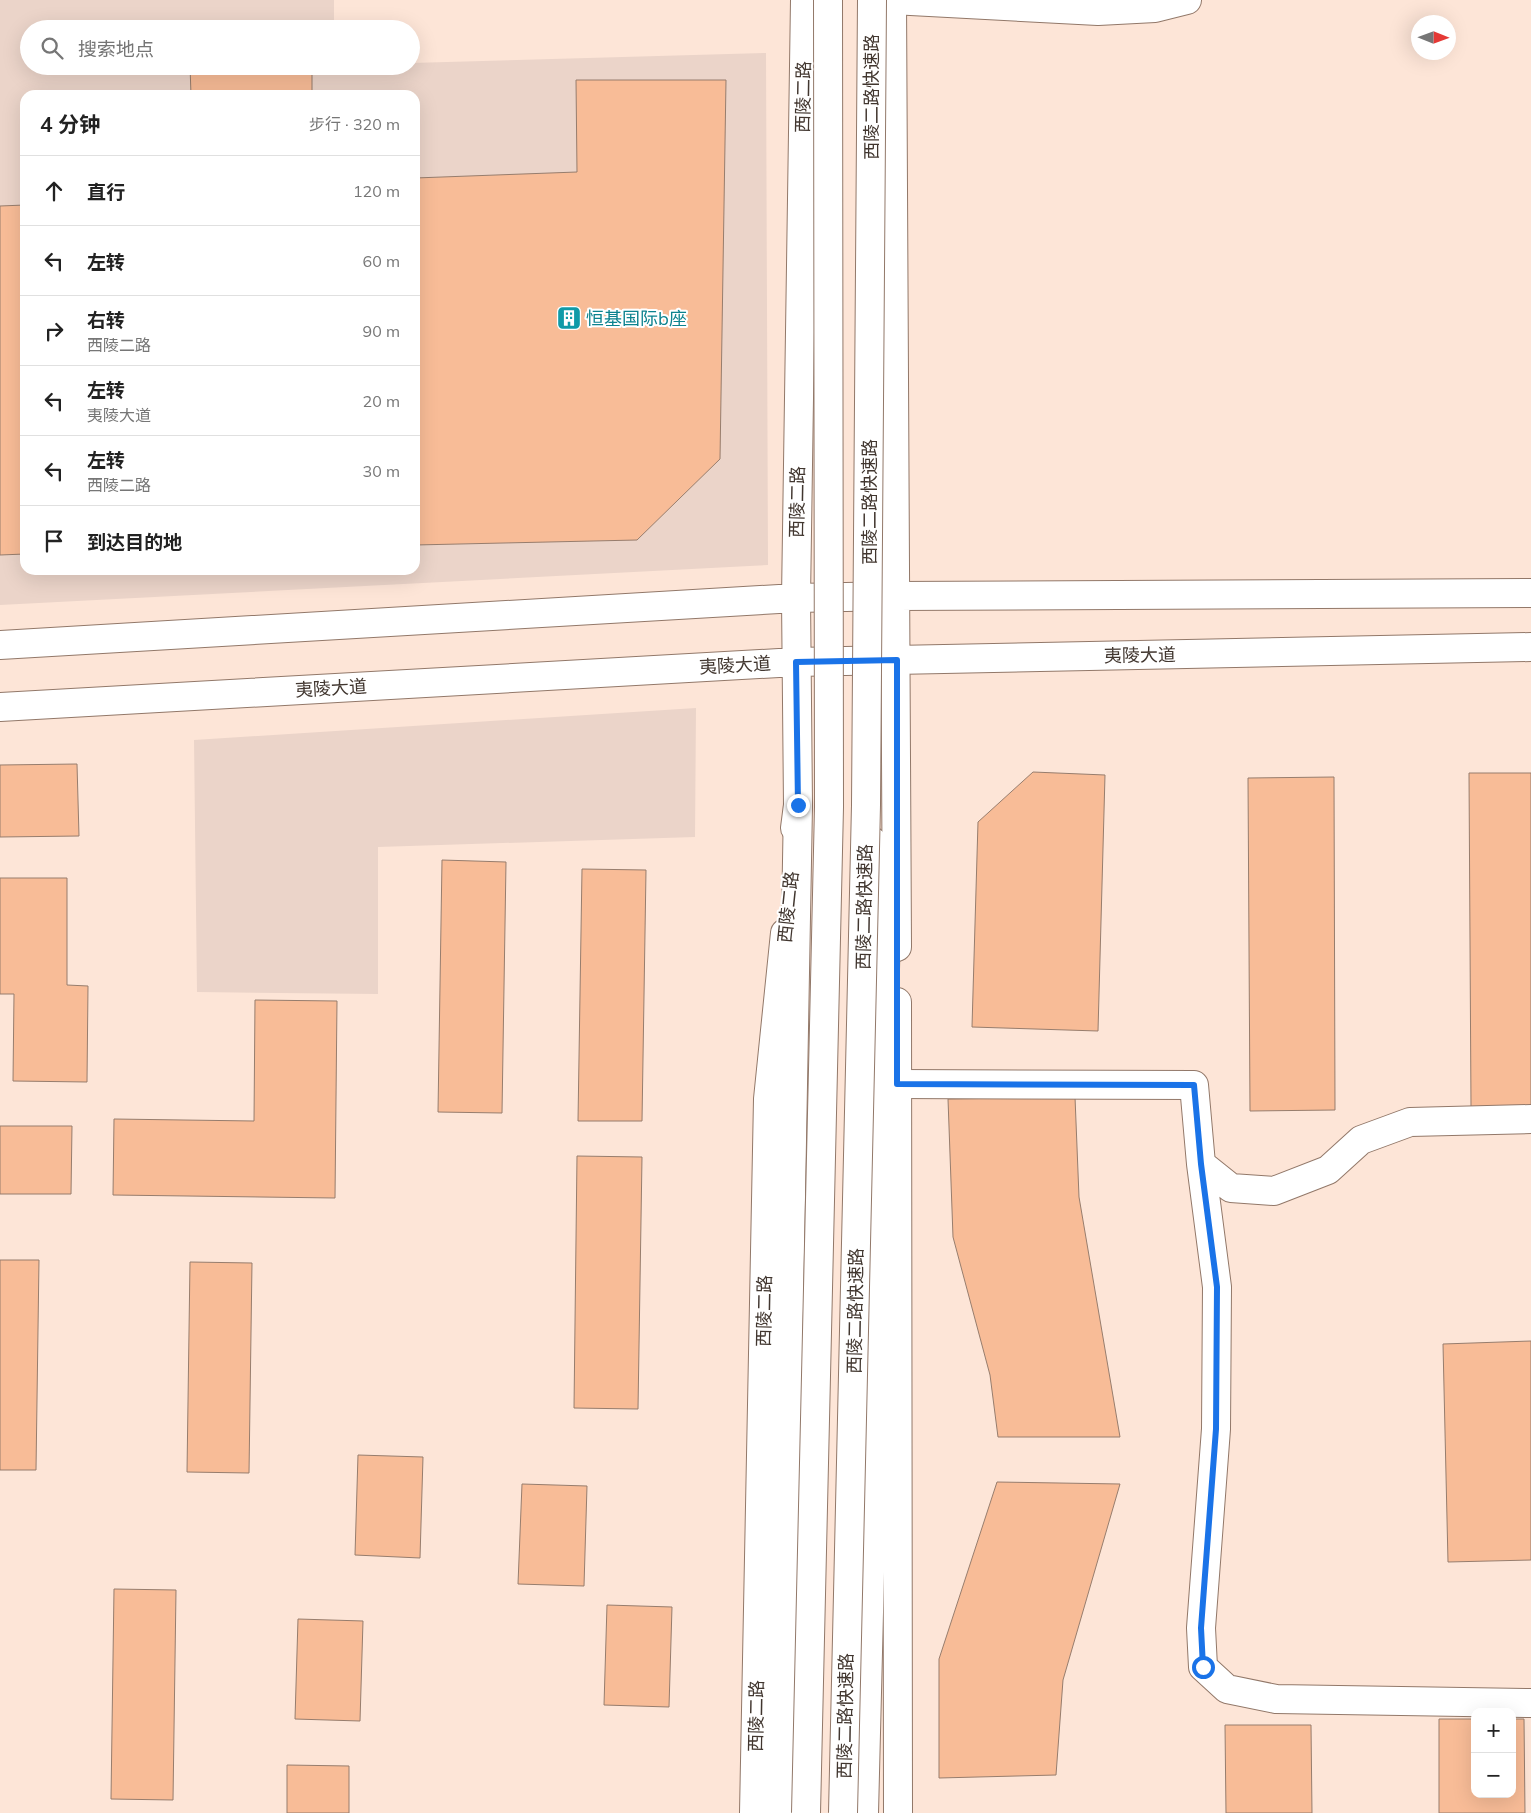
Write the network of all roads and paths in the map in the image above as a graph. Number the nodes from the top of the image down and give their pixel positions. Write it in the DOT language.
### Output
graph roads {
  1 [pos="805,0"];
  2 [pos="828,0"];
  3 [pos="872,0"];
  4 [pos="892,0"];
  5 [pos="1187,0"];
  6 [pos="1531,592"];
  7 [pos="895,596"];
  8 [pos="796,598"];
  9 [pos="0,645"];
  10 [pos="1531,647"];
  11 [pos="897,660"];
  12 [pos="796,662"];
  13 [pos="0,707"];
  14 [pos="798,805"];
  15 [pos="866,805"];
  16 [pos="897,1084"];
  17 [pos="1531,1119"];
  18 [pos="1201,1164"];
  19 [pos="1531,1703"];
  20 [pos="754,1813"];
  21 [pos="780,1813"];
  22 [pos="806,1813"];
  23 [pos="843,1813"];
  24 [pos="864,1813"];
  25 [pos="898,1813"];
  1 -- 8 [label="main road, 西陵二路"];
  2 -- 22 [label="main road, 西陵二路快速路, bridge"];
  3 -- 15 [label="main road, 西陵二路快速路, bridge"];
  4 -- 5 [label="main road"];
  4 -- 7 [label="main road"];
  6 -- 7 [label="main road"];
  7 -- 8 [label="main road"];
  7 -- 11 [label="main road"];
  8 -- 9 [label="main road"];
  8 -- 12 [label="main road, 西陵二路"];
  10 -- 11 [label="main road, 夷陵大道"];
  11 -- 12 [label="main road, 夷陵大道"];
  11 -- 16 [label="main road"];
  12 -- 13 [label="main road, 夷陵大道"];
  12 -- 14 [label="main road, 西陵二路"];
  14 -- 20 [label="main road, 西陵二路"];
  14 -- 21 [label="main road"];
  15 -- 23 [label="main road, 西陵二路快速路, bridge"];
  15 -- 24 [label="main road, bridge"];
  16 -- 18 [label="main road"];
  16 -- 25 [label="main road"];
  17 -- 18 [label="main road"];
  18 -- 19 [label="main road"];
}
